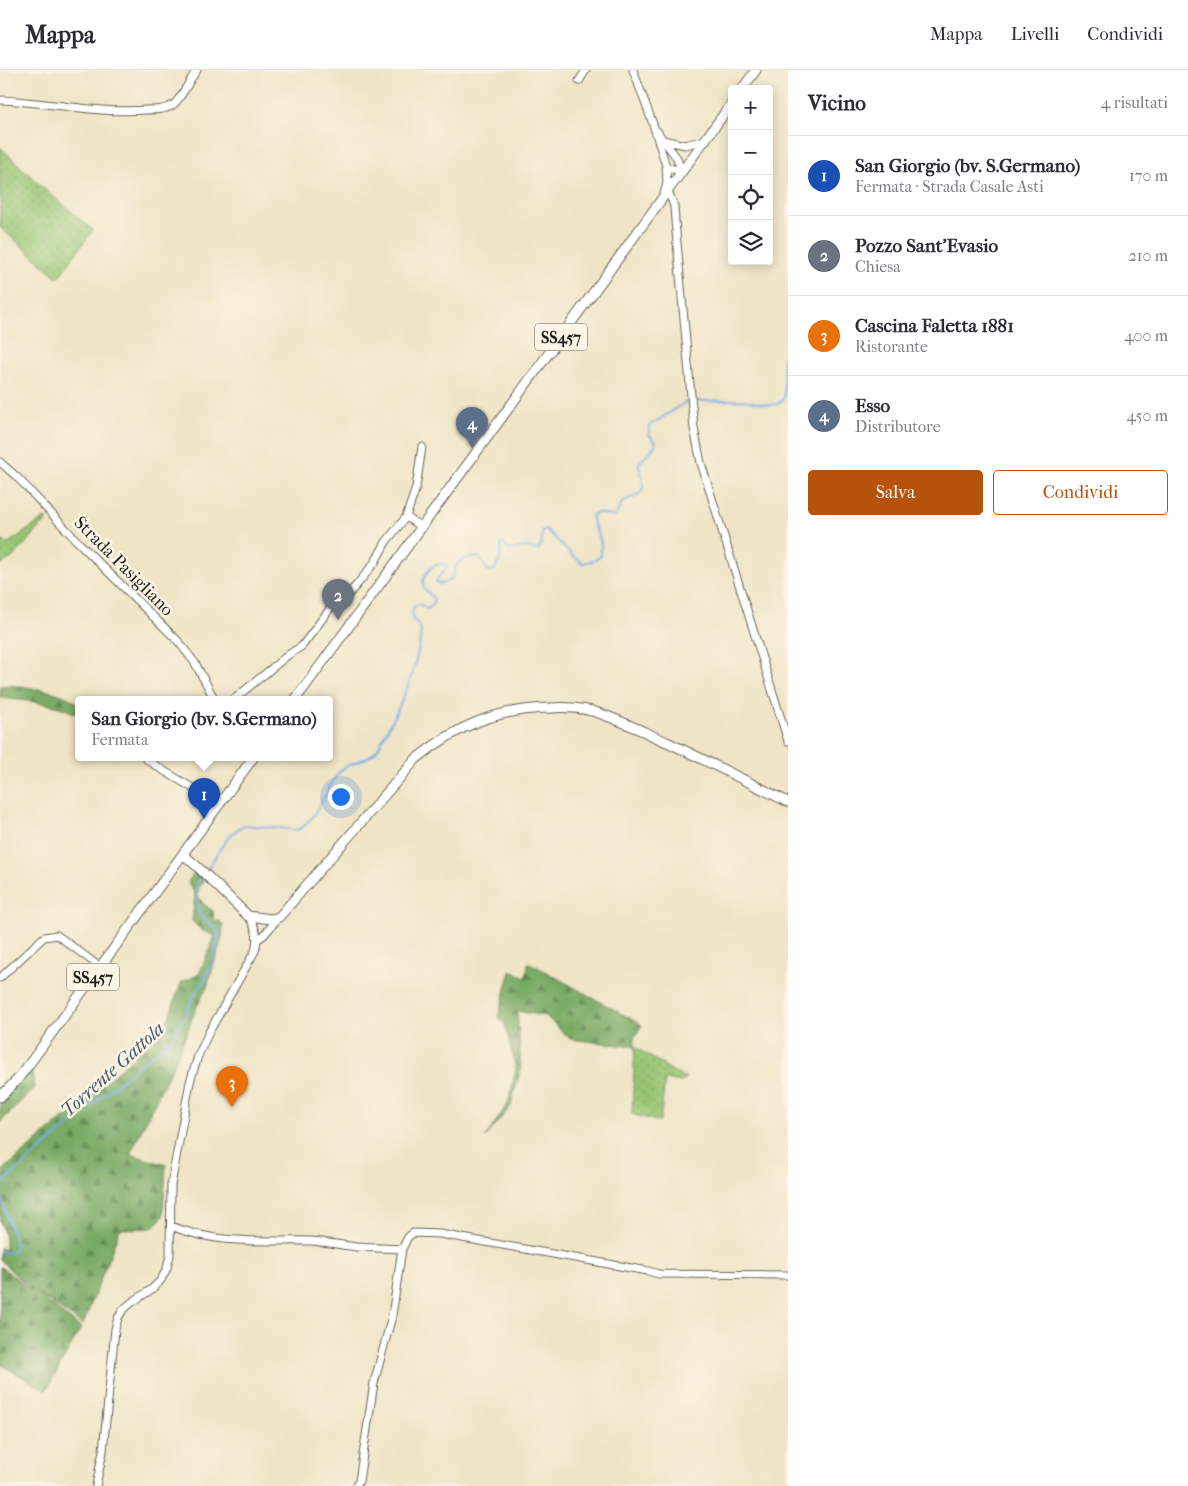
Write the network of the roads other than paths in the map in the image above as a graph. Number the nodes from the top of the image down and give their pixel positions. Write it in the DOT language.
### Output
graph roads {
  1 [pos="196,70"];
  2 [pos="586,70"];
  3 [pos="633,70"];
  4 [pos="756,70"];
  5 [pos="579,81"];
  6 [pos="745,85"];
  7 [pos="0,100"];
  8 [pos="728,108"];
  9 [pos="653,124"];
  10 [pos="663,140"];
  11 [pos="705,140"];
  12 [pos="666,166"];
  13 [pos="681,172"];
  14 [pos="665,194"];
  15 [pos="422,447"];
  16 [pos="0,462"];
  17 [pos="406,517"];
  18 [pos="422,527"];
  19 [pos="213,696"];
  20 [pos="238,696"];
  21 [pos="298,696"];
  22 [pos="788,741"];
  23 [pos="149,761"];
  24 [pos="248,761"];
  25 [pos="788,802"];
  26 [pos="219,804"];
  27 [pos="183,854"];
  28 [pos="248,916"];
  29 [pos="279,917"];
  30 [pos="257,940"];
  31 [pos="100,967"];
  32 [pos="0,978"];
  33 [pos="0,1097"];
  34 [pos="171,1226"];
  35 [pos="402,1249"];
  36 [pos="788,1275"];
  37 [pos="96,1486"];
  38 [pos="356,1486"];
  1 -- 7 [label="street"];
  2 -- 5 [label="street"];
  3 -- 9 [label="street"];
  4 -- 6 [label="main road"];
  8 -- 11 [label="main road, SS457"];
  9 -- 10 [label="street"];
  9 -- 12 [label="street"];
  10 -- 11 [label="street"];
  10 -- 13 [label="street"];
  11 -- 13 [label="main road, SS457"];
  12 -- 13 [label="street"];
  12 -- 14 [label="street"];
  13 -- 14 [label="main road, SS457"];
  14 -- 18 [label="main road, SS457"];
  14 -- 22 [label="street"];
  15 -- 17 [label="street"];
  16 -- 19 [label="street, Strada Pasigliano"];
  17 -- 18 [label="street"];
  17 -- 20 [label="street"];
  18 -- 21 [label="main road, SS457"];
  23 -- 26 [label="street"];
  24 -- 26 [label="main road, SS457"];
  25 -- 29 [label="main road"];
  26 -- 27 [label="main road, SS457"];
  27 -- 28 [label="main road"];
  27 -- 31 [label="main road, SS457"];
  28 -- 29 [label="main road"];
  28 -- 30 [label="street"];
  29 -- 30 [label="street"];
  30 -- 34 [label="street"];
  31 -- 32 [label="street"];
  31 -- 33 [label="main road, SS457"];
  34 -- 35 [label="street"];
  34 -- 37 [label="street"];
  35 -- 36 [label="street"];
  35 -- 38 [label="street"];
}
